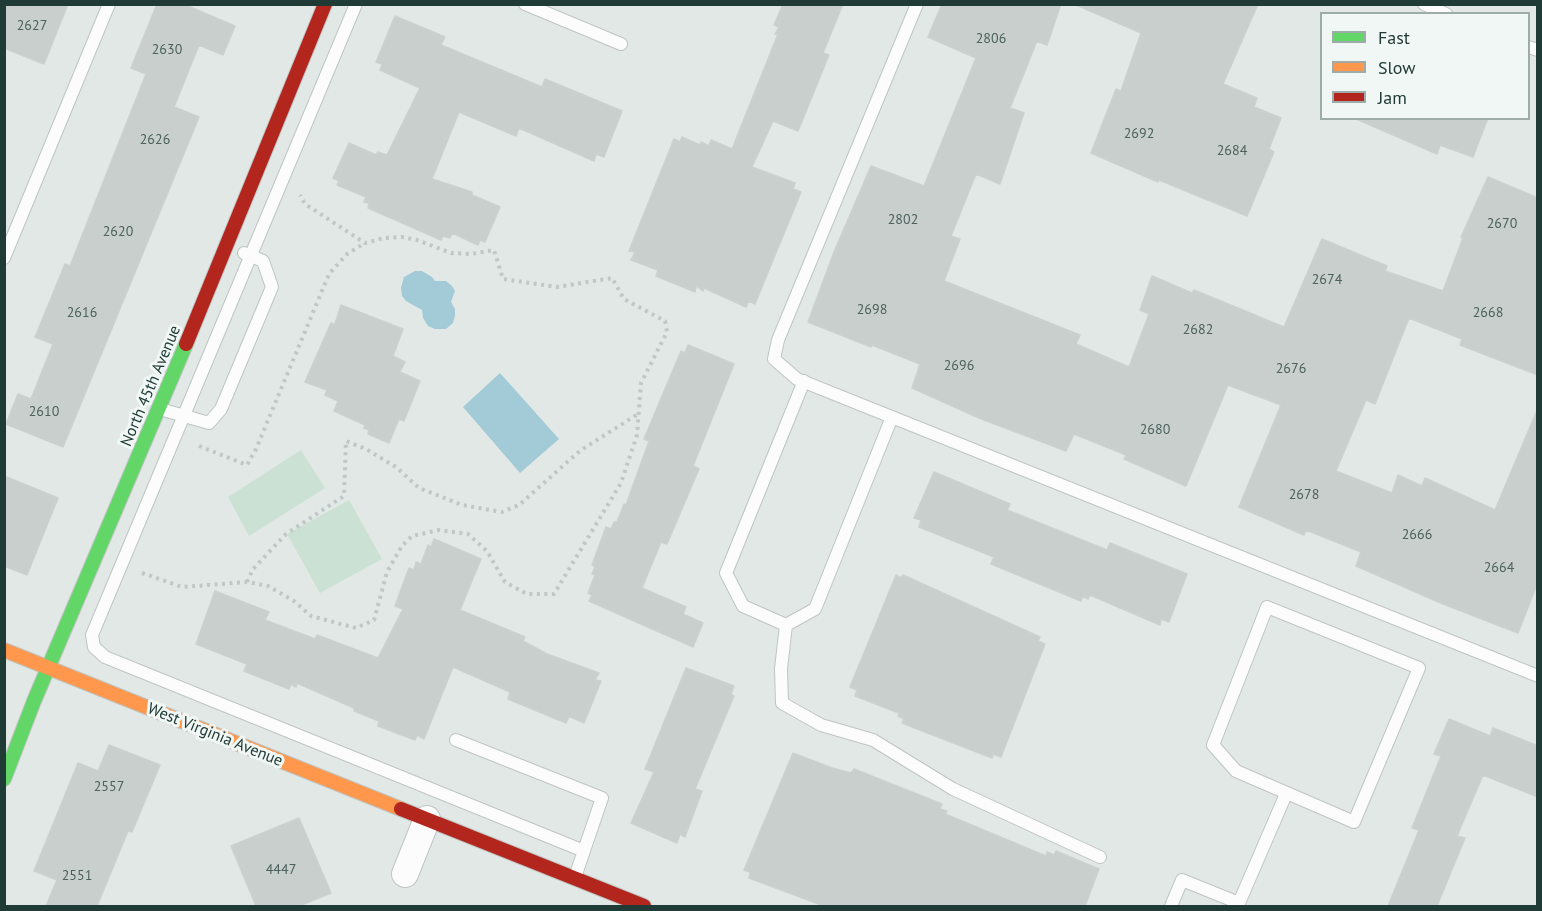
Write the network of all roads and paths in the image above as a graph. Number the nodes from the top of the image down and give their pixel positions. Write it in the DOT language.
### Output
graph roads {
  1 [pos="109,4"];
  2 [pos="325,4"];
  3 [pos="356,4"];
  4 [pos="525,4"];
  5 [pos="917,4"];
  6 [pos="1424,4"];
  7 [pos="1442,12"];
  8 [pos="621,44"];
  9 [pos="285,172"];
  10 [pos="365,243"];
  11 [pos="227,245"];
  12 [pos="251,256"];
  13 [pos="4,258"];
  14 [pos="804,381"];
  15 [pos="160,409"];
  16 [pos="638,414"];
  17 [pos="185,416"];
  18 [pos="892,417"];
  19 [pos="176,437"];
  20 [pos="121,565"];
  21 [pos="247,582"];
  22 [pos="786,625"];
  23 [pos="4,650"];
  24 [pos="48,668"];
  25 [pos="1538,676"];
  26 [pos="456,740"];
  27 [pos="4,779"];
  28 [pos="1286,794"];
  29 [pos="427,819"];
  30 [pos="584,851"];
  31 [pos="1100,856"];
  32 [pos="405,874"];
  33 [pos="574,879"];
  34 [pos="1238,904"];
  35 [pos="644,906"];
  36 [pos="1172,906"];
  1 -- 13 [label="lane"];
  2 -- 11 [label="street, North 45th Avenue"];
  3 -- 9 [label="lane"];
  4 -- 8 [label="lane"];
  5 -- 14 [label="lane"];
  6 -- 7 [label="lane"];
  9 -- 10 [label="path"];
  9 -- 12 [label="lane"];
  10 -- 16 [label="path"];
  10 -- 19 [label="path"];
  11 -- 12 [label="lane"];
  11 -- 15 [label="street, North 45th Avenue"];
  12 -- 17 [label="lane"];
  12 -- 17 [label="lane"];
  14 -- 18 [label="lane"];
  14 -- 22 [label="lane"];
  15 -- 17 [label="lane"];
  15 -- 24 [label="street, North 45th Avenue"];
  16 -- 21 [label="path"];
  16 -- 21 [label="path"];
  17 -- 19 [label="lane"];
  18 -- 22 [label="lane"];
  18 -- 25 [label="lane"];
  19 -- 20 [label="lane"];
  20 -- 21 [label="path"];
  20 -- 30 [label="lane"];
  22 -- 31 [label="lane"];
  23 -- 24 [label="street, West Virginia Avenue"];
  24 -- 27 [label="street, North 45th Avenue"];
  24 -- 29 [label="street, West Virginia Avenue"];
  26 -- 30 [label="lane"];
  28 -- 28 [label="lane"];
  28 -- 34 [label="lane"];
  29 -- 32 [label="street"];
  29 -- 33 [label="street, West Virginia Avenue"];
  30 -- 33 [label="lane"];
  33 -- 35 [label="street, West Virginia Avenue"];
  34 -- 36 [label="lane"];
}
